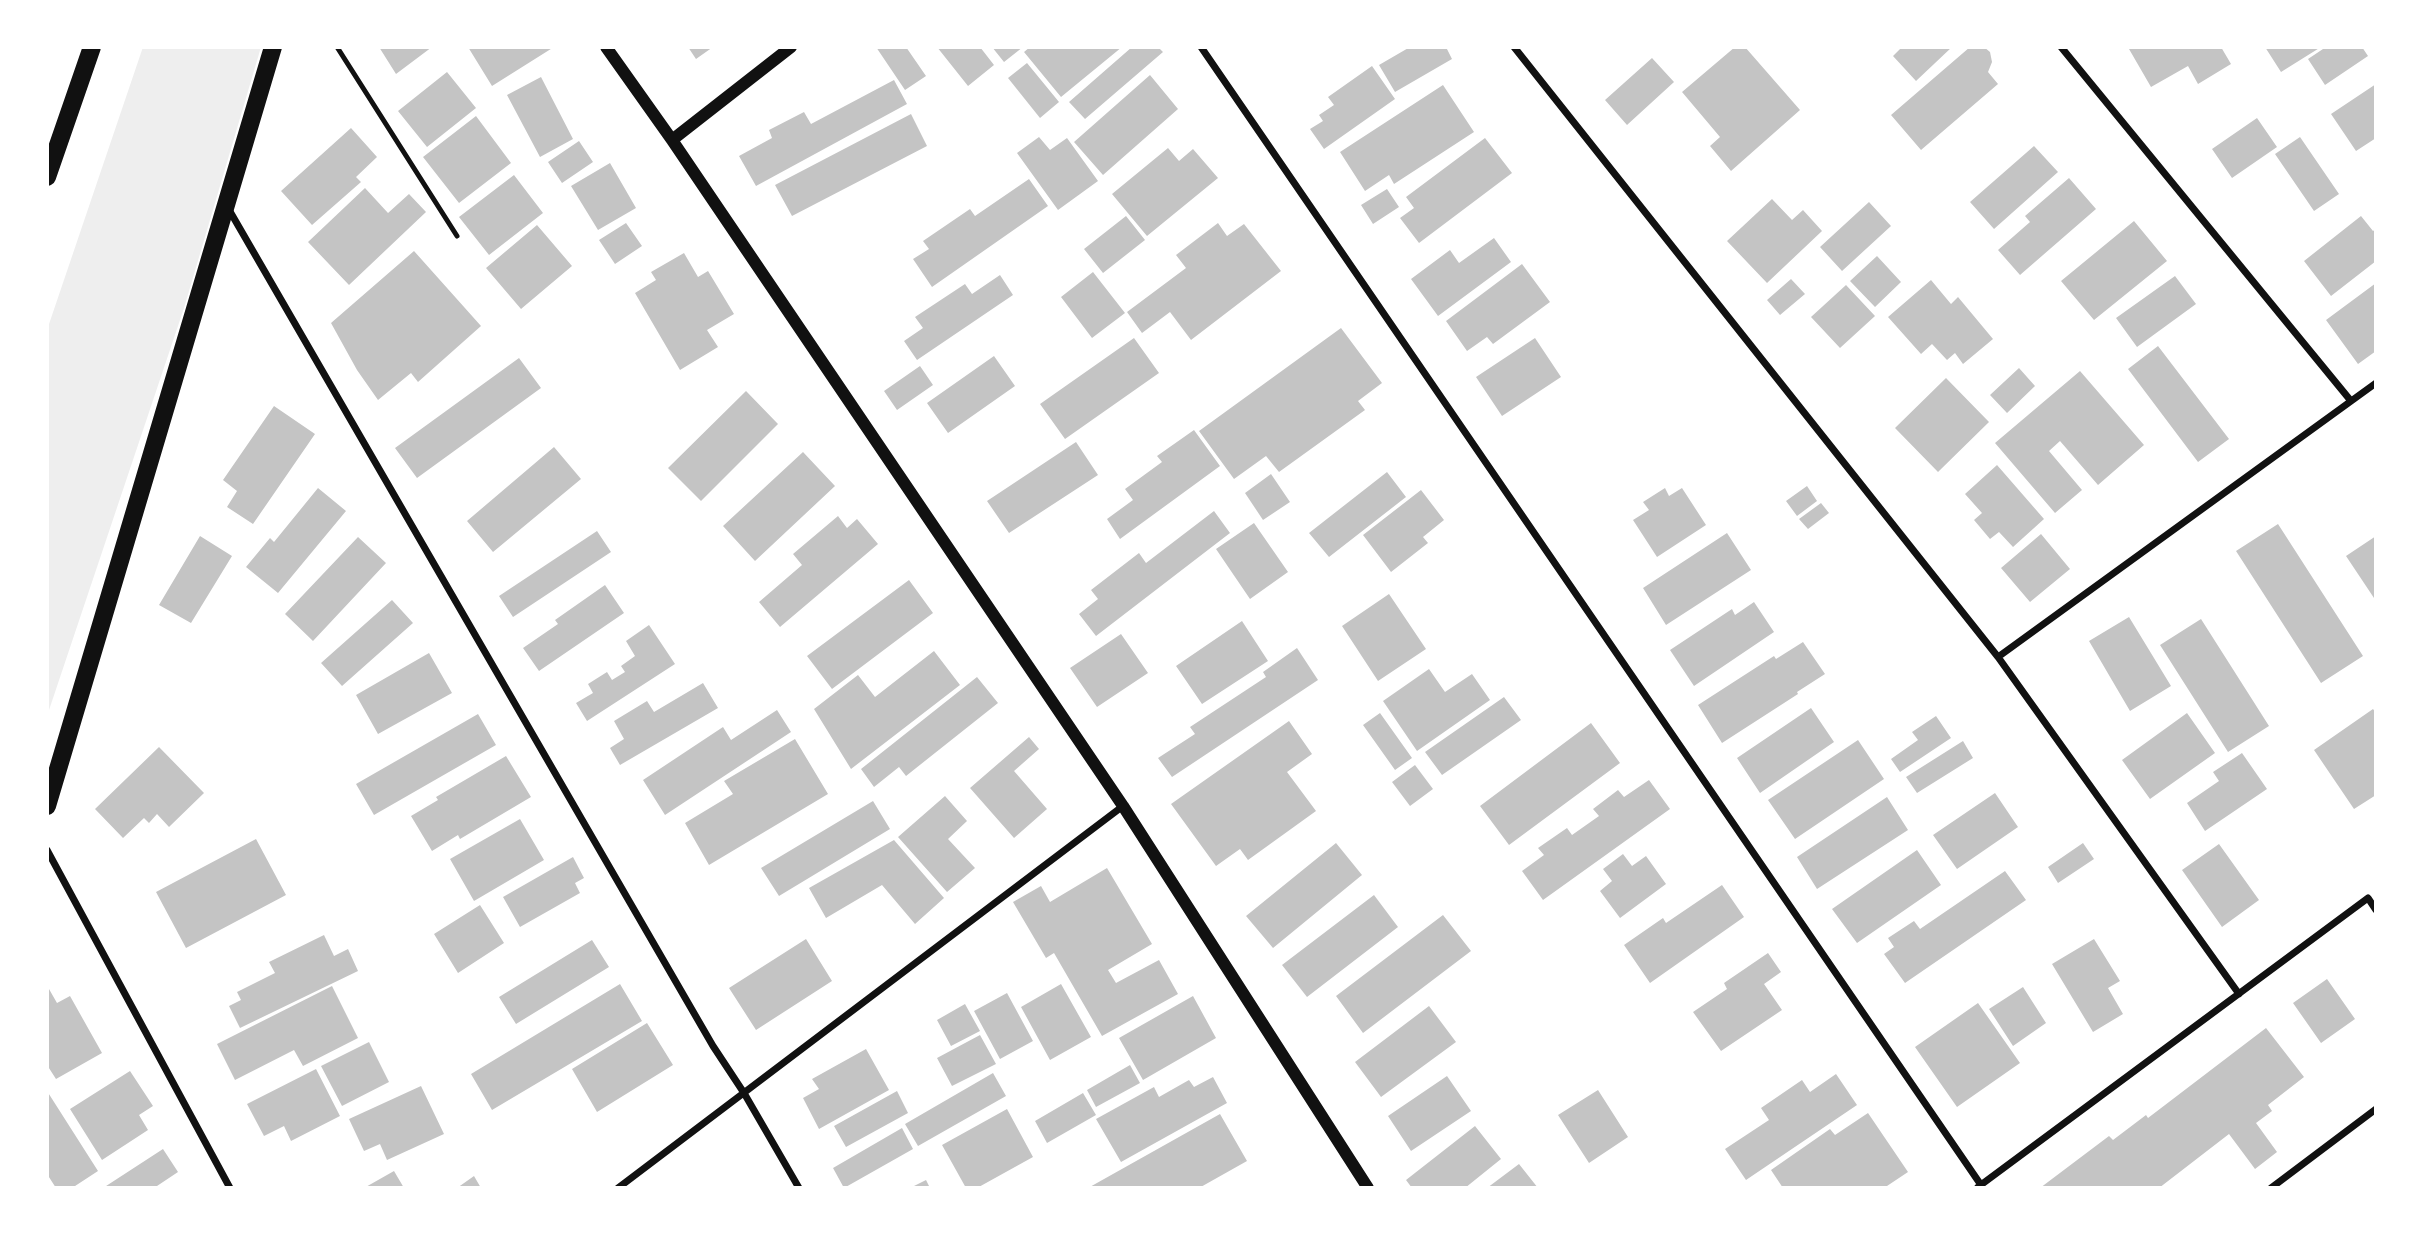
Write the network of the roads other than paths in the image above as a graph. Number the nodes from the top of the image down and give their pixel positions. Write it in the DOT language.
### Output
graph roads {
  1 [pos="92,47"];
  2 [pos="273,47"];
  3 [pos="337,47"];
  4 [pos="606,47"];
  5 [pos="791,47"];
  6 [pos="1202,47"];
  7 [pos="1514,47"];
  8 [pos="2061,47"];
  9 [pos="672,140"];
  10 [pos="47,177"];
  11 [pos="226,205"];
  12 [pos="457,236"];
  13 [pos="2376,383"];
  14 [pos="2351,401"];
  15 [pos="1998,657"];
  16 [pos="47,806"];
  17 [pos="1123,806"];
  18 [pos="47,850"];
  19 [pos="2376,910"];
  20 [pos="2239,994"];
  21 [pos="744,1093"];
  22 [pos="2376,1109"];
  23 [pos="1979,1186"];
  24 [pos="230,1188"];
  25 [pos="618,1188"];
  26 [pos="799,1188"];
  27 [pos="1368,1188"];
  28 [pos="2271,1188"];
  1 -- 10 [label="main road"];
  2 -- 11 [label="main road"];
  3 -- 12 [label="lane"];
  4 -- 9 [label="street"];
  5 -- 9 [label="street"];
  6 -- 23 [label="street"];
  7 -- 15 [label="street"];
  8 -- 14 [label="street"];
  9 -- 17 [label="street"];
  11 -- 16 [label="main road"];
  11 -- 21 [label="street"];
  13 -- 14 [label="street"];
  14 -- 15 [label="street"];
  15 -- 20 [label="street"];
  17 -- 21 [label="street"];
  17 -- 27 [label="street"];
  18 -- 24 [label="street"];
  19 -- 20 [label="street"];
  20 -- 23 [label="street"];
  21 -- 25 [label="street"];
  21 -- 26 [label="street"];
  22 -- 28 [label="street"];
}
